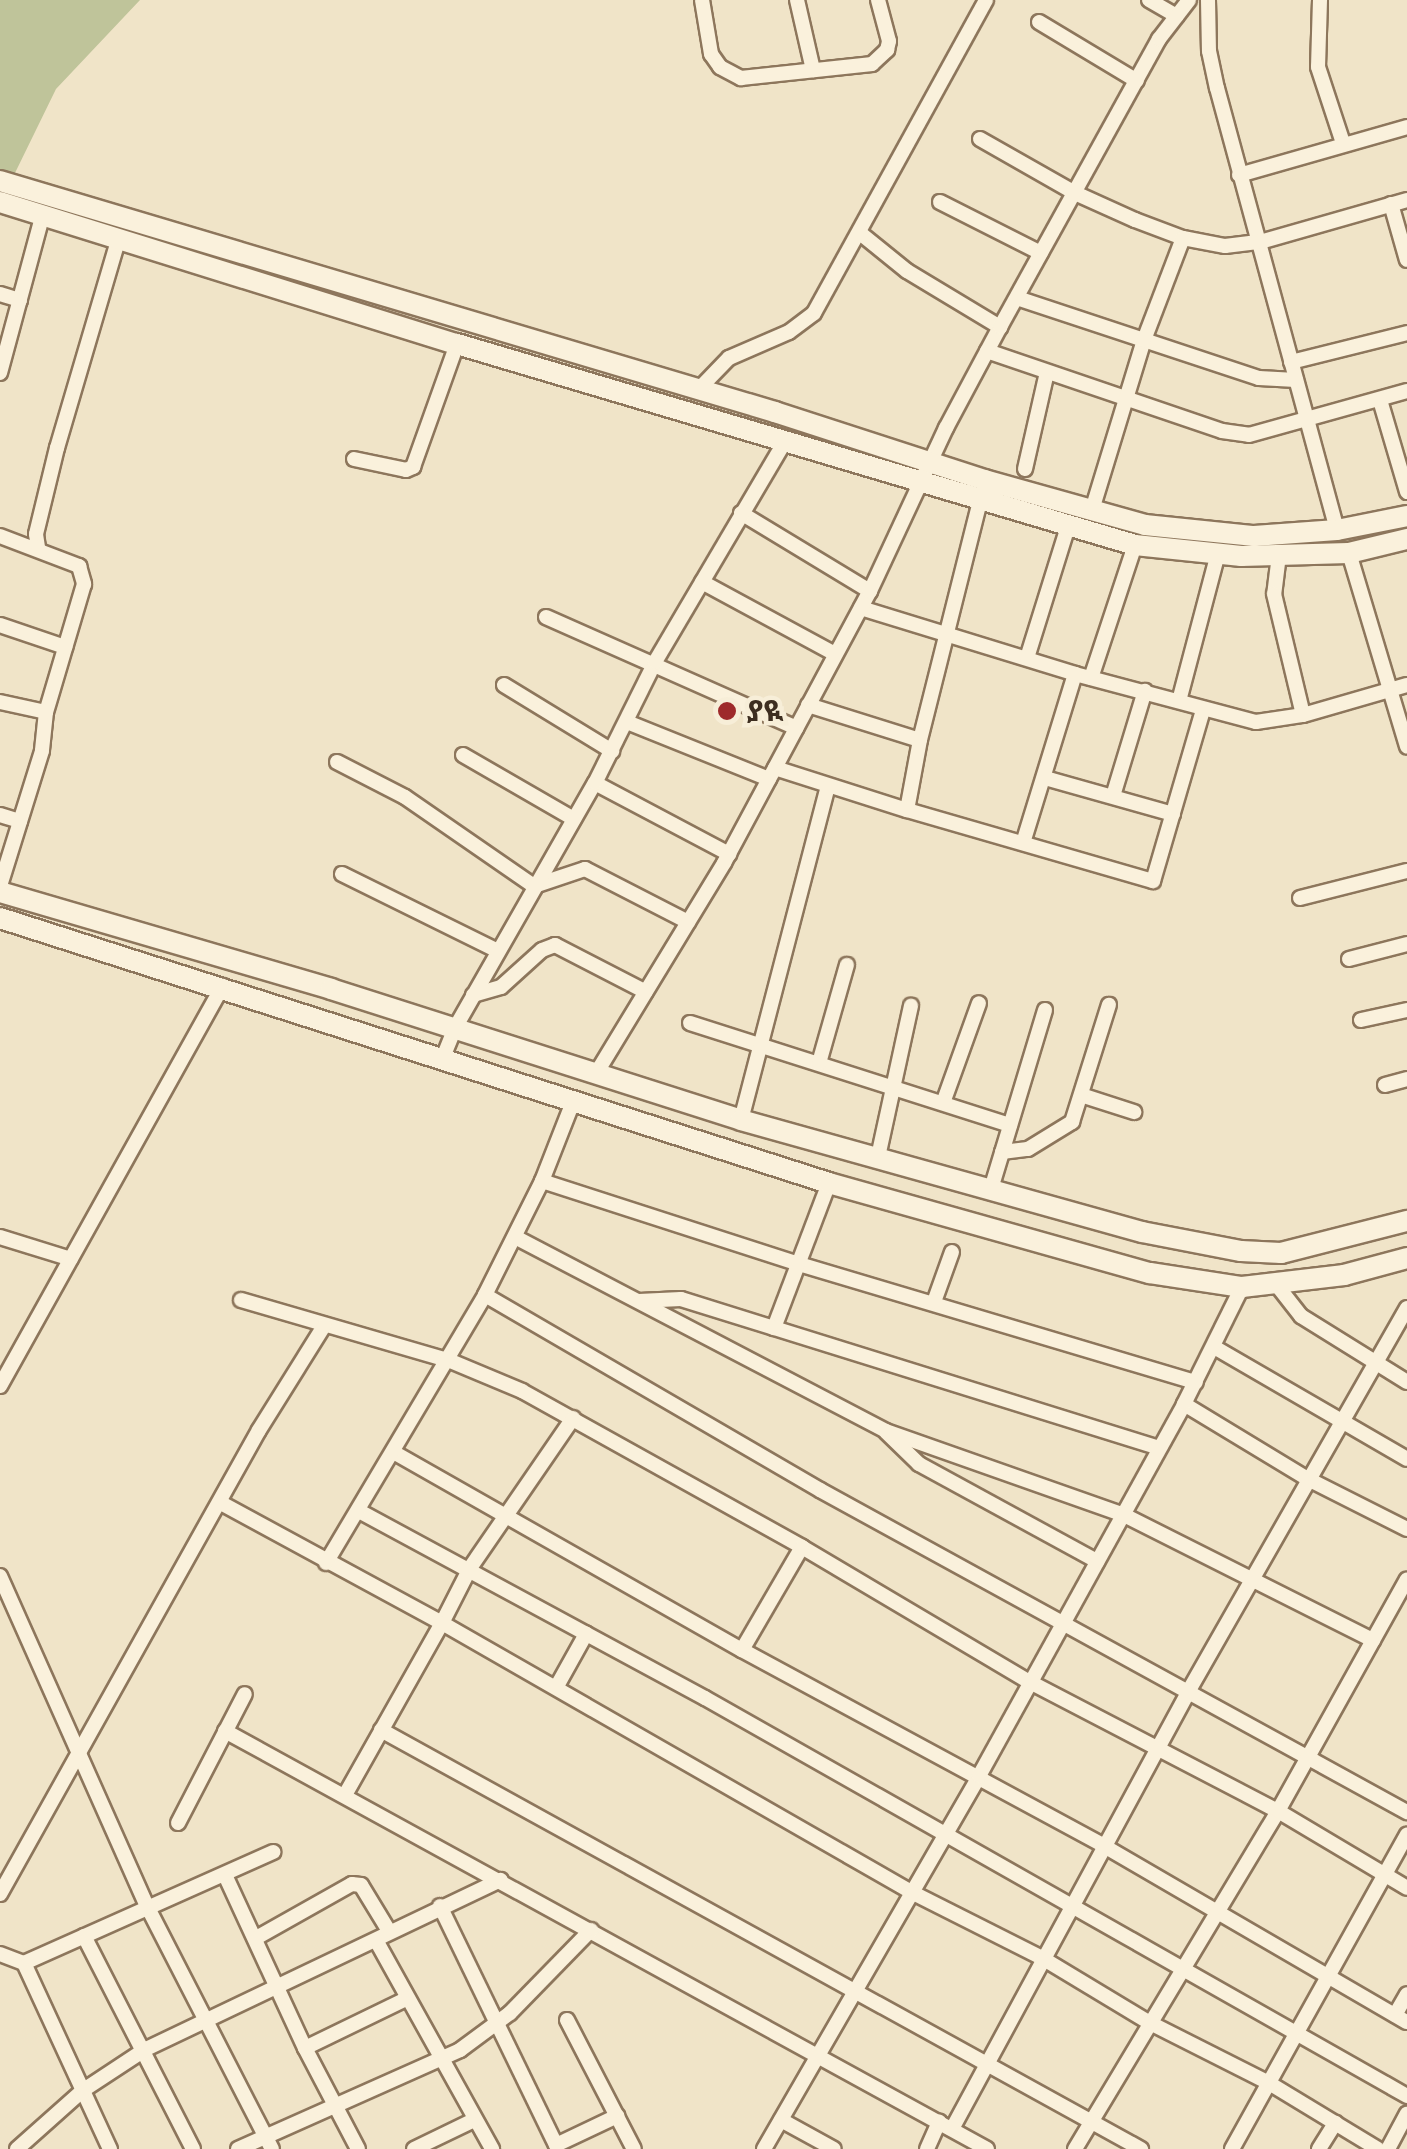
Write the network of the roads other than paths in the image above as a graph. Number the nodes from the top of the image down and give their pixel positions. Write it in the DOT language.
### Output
graph roads {
  1 [pos="702,0"];
  2 [pos="797,0"];
  3 [pos="878,0"];
  4 [pos="986,0"];
  5 [pos="1148,0"];
  6 [pos="1189,0"];
  7 [pos="1208,0"];
  8 [pos="1320,0"];
  9 [pos="1177,16"];
  10 [pos="1039,22"];
  11 [pos="813,70"];
  12 [pos="1137,80"];
  13 [pos="1407,126"];
  14 [pos="980,139"];
  15 [pos="1343,143"];
  16 [pos="1240,175"];
  17 [pos="0,181"];
  18 [pos="1074,193"];
  19 [pos="0,202"];
  20 [pos="940,202"];
  21 [pos="1399,202"];
  22 [pos="43,214"];
  23 [pos="860,233"];
  24 [pos="119,238"];
  25 [pos="1183,238"];
  26 [pos="1260,242"];
  27 [pos="1041,253"];
  28 [pos="1407,260"];
  29 [pos="0,294"];
  30 [pos="1016,298"];
  31 [pos="20,300"];
  32 [pos="1000,327"];
  33 [pos="1407,332"];
  34 [pos="1144,340"];
  35 [pos="456,344"];
  36 [pos="987,351"];
  37 [pos="1291,362"];
  38 [pos="1047,372"];
  39 [pos="0,373"];
  40 [pos="1296,380"];
  41 [pos="697,391"];
  42 [pos="1407,391"];
  43 [pos="1127,399"];
  44 [pos="1380,400"];
  45 [pos="1309,422"];
  46 [pos="785,441"];
  47 [pos="354,458"];
  48 [pos="932,463"];
  49 [pos="1026,468"];
  50 [pos="922,484"];
  51 [pos="1407,492"];
  52 [pos="980,501"];
  53 [pos="1092,510"];
  54 [pos="741,513"];
  55 [pos="1407,516"];
  56 [pos="1068,526"];
  57 [pos="1337,530"];
  58 [pos="0,536"];
  59 [pos="1407,539"];
  60 [pos="1135,545"];
  61 [pos="38,547"];
  62 [pos="1218,553"];
  63 [pos="1349,553"];
  64 [pos="1280,555"];
  65 [pos="702,582"];
  66 [pos="870,590"];
  67 [pos="861,608"];
  68 [pos="546,617"];
  69 [pos="0,625"];
  70 [pos="948,632"];
  71 [pos="65,647"];
  72 [pos="834,654"];
  73 [pos="1028,658"];
  74 [pos="655,662"];
  75 [pos="1075,674"];
  76 [pos="1091,678"];
  77 [pos="504,685"];
  78 [pos="1407,685"];
  79 [pos="1390,690"];
  80 [pos="1145,691"];
  81 [pos="1179,701"];
  82 [pos="0,702"];
  83 [pos="808,705"];
  84 [pos="1203,710"];
  85 [pos="46,712"];
  86 [pos="1303,716"];
  87 [pos="627,722"];
  88 [pos="796,728"];
  89 [pos="920,740"];
  90 [pos="1407,746"];
  91 [pos="612,751"];
  92 [pos="463,755"];
  93 [pos="338,762"];
  94 [pos="772,774"];
  95 [pos="1045,778"];
  96 [pos="595,783"];
  97 [pos="828,787"];
  98 [pos="1112,796"];
  99 [pos="908,810"];
  100 [pos="1173,814"];
  101 [pos="0,815"];
  102 [pos="574,819"];
  103 [pos="20,821"];
  104 [pos="1023,843"];
  105 [pos="729,854"];
  106 [pos="1407,871"];
  107 [pos="342,874"];
  108 [pos="534,886"];
  109 [pos="0,889"];
  110 [pos="1300,898"];
  111 [pos="1,922"];
  112 [pos="688,922"];
  113 [pos="1407,944"];
  114 [pos="498,951"];
  115 [pos="1350,959"];
  116 [pos="846,964"];
  117 [pos="223,986"];
  118 [pos="646,992"];
  119 [pos="474,995"];
  120 [pos="979,1003"];
  121 [pos="1109,1005"];
  122 [pos="911,1006"];
  123 [pos="1045,1010"];
  124 [pos="1407,1010"];
  125 [pos="1361,1020"];
  126 [pos="690,1023"];
  127 [pos="455,1028"];
  128 [pos="759,1044"];
  129 [pos="442,1060"];
  130 [pos="820,1063"];
  131 [pos="597,1072"];
  132 [pos="1407,1078"];
  133 [pos="1385,1084"];
  134 [pos="893,1086"];
  135 [pos="1081,1095"];
  136 [pos="572,1102"];
  137 [pos="943,1103"];
  138 [pos="1134,1112"];
  139 [pos="741,1120"];
  140 [pos="1010,1125"];
  141 [pos="1002,1152"];
  142 [pos="878,1157"];
  143 [pos="542,1181"];
  144 [pos="830,1182"];
  145 [pos="991,1189"];
  146 [pos="1407,1221"];
  147 [pos="0,1237"];
  148 [pos="515,1237"];
  149 [pos="952,1252"];
  150 [pos="1407,1258"];
  151 [pos="71,1259"];
  152 [pos="799,1264"];
  153 [pos="1276,1284"];
  154 [pos="1242,1287"];
  155 [pos="486,1294"];
  156 [pos="241,1300"];
  157 [pos="638,1301"];
  158 [pos="934,1302"];
  159 [pos="1407,1308"];
  160 [pos="324,1326"];
  161 [pos="774,1328"];
  162 [pos="1214,1347"];
  163 [pos="448,1360"];
  164 [pos="1376,1365"];
  165 [pos="1196,1382"];
  166 [pos="1407,1382"];
  167 [pos="0,1386"];
  168 [pos="1184,1404"];
  169 [pos="573,1418"];
  170 [pos="1344,1420"];
  171 [pos="886,1431"];
  172 [pos="1159,1448"];
  173 [pos="395,1453"];
  174 [pos="1407,1459"];
  175 [pos="1308,1479"];
  176 [pos="221,1503"];
  177 [pos="358,1511"];
  178 [pos="1122,1514"];
  179 [pos="506,1518"];
  180 [pos="1407,1529"];
  181 [pos="802,1547"];
  182 [pos="1096,1561"];
  183 [pos="326,1562"];
  184 [pos="470,1568"];
  185 [pos="0,1576"];
  186 [pos="1254,1577"];
  187 [pos="1407,1580"];
  188 [pos="442,1623"];
  189 [pos="1062,1623"];
  190 [pos="586,1634"];
  191 [pos="1372,1640"];
  192 [pos="742,1650"];
  193 [pos="1028,1681"];
  194 [pos="557,1686"];
  195 [pos="1188,1692"];
  196 [pos="245,1694"];
  197 [pos="380,1730"];
  198 [pos="225,1731"];
  199 [pos="77,1750"];
  200 [pos="1159,1750"];
  201 [pos="1308,1756"];
  202 [pos="979,1776"];
  203 [pos="345,1795"];
  204 [pos="1278,1811"];
  205 [pos="1407,1812"];
  206 [pos="178,1823"];
  207 [pos="944,1834"];
  208 [pos="1407,1834"];
  209 [pos="1104,1846"];
  210 [pos="273,1852"];
  211 [pos="225,1874"];
  212 [pos="1384,1875"];
  213 [pos="501,1880"];
  214 [pos="1407,1888"];
  215 [pos="913,1892"];
  216 [pos="0,1894"];
  217 [pos="147,1906"];
  218 [pos="440,1906"];
  219 [pos="1073,1906"];
  220 [pos="1218,1910"];
  221 [pos="389,1930"];
  222 [pos="592,1930"];
  223 [pos="84,1936"];
  224 [pos="256,1938"];
  225 [pos="376,1942"];
  226 [pos="0,1954"];
  227 [pos="1044,1959"];
  228 [pos="24,1963"];
  229 [pos="1184,1969"];
  230 [pos="1328,1977"];
  231 [pos="278,1986"];
  232 [pos="857,1994"];
  233 [pos="1407,1994"];
  234 [pos="408,1998"];
  235 [pos="1401,2019"];
  236 [pos="209,2020"];
  237 [pos="566,2020"];
  238 [pos="495,2024"];
  239 [pos="1150,2024"];
  240 [pos="1296,2034"];
  241 [pos="305,2048"];
  242 [pos="146,2049"];
  243 [pos="820,2059"];
  244 [pos="443,2060"];
  245 [pos="986,2065"];
  246 [pos="1268,2083"];
  247 [pos="82,2091"];
  248 [pos="1407,2096"];
  249 [pos="335,2105"];
  250 [pos="1407,2114"];
  251 [pos="617,2116"];
  252 [pos="474,2120"];
  253 [pos="781,2120"];
  254 [pos="1090,2120"];
  255 [pos="1335,2123"];
  256 [pos="946,2125"];
  257 [pos="268,2142"];
  258 [pos="554,2148"];
  259 [pos="17,2149"];
  260 [pos="110,2149"];
  261 [pos="194,2149"];
  262 [pos="238,2149"];
  263 [pos="358,2149"];
  264 [pos="414,2149"];
  265 [pos="492,2149"];
  266 [pos="634,2149"];
  267 [pos="764,2149"];
  268 [pos="834,2149"];
  269 [pos="927,2149"];
  270 [pos="986,2149"];
  271 [pos="1075,2149"];
  272 [pos="1140,2149"];
  273 [pos="1232,2149"];
  274 [pos="1319,2149"];
  275 [pos="1378,2149"];
  276 [pos="1388,2149"];
  1 -- 11 [label="street"];
  2 -- 11 [label="street"];
  3 -- 11 [label="street"];
  4 -- 23 [label="street"];
  5 -- 9 [label="street"];
  6 -- 9 [label="street"];
  7 -- 16 [label="street"];
  8 -- 15 [label="street"];
  9 -- 12 [label="street"];
  10 -- 12 [label="street"];
  12 -- 18 [label="street"];
  13 -- 15 [label="street"];
  14 -- 18 [label="street"];
  15 -- 16 [label="street"];
  16 -- 26 [label="street"];
  17 -- 41 [label="main road"];
  18 -- 25 [label="street"];
  18 -- 27 [label="street"];
  19 -- 22 [label="main road"];
  20 -- 27 [label="street"];
  21 -- 26 [label="street"];
  21 -- 28 [label="street"];
  22 -- 24 [label="main road"];
  22 -- 31 [label="street"];
  23 -- 32 [label="street"];
  23 -- 41 [label="street"];
  24 -- 35 [label="main road"];
  24 -- 61 [label="street"];
  25 -- 26 [label="street"];
  25 -- 34 [label="street"];
  26 -- 37 [label="street"];
  27 -- 30 [label="street"];
  29 -- 31 [label="street"];
  30 -- 32 [label="street"];
  30 -- 34 [label="street"];
  31 -- 39 [label="street"];
  32 -- 36 [label="street"];
  33 -- 37 [label="street"];
  34 -- 40 [label="street"];
  34 -- 43 [label="street"];
  35 -- 46 [label="main road"];
  35 -- 47 [label="street"];
  36 -- 38 [label="street"];
  36 -- 48 [label="street"];
  37 -- 40 [label="street"];
  38 -- 43 [label="street"];
  38 -- 49 [label="street"];
  40 -- 45 [label="street"];
  41 -- 48 [label="main road"];
  42 -- 44 [label="street"];
  43 -- 45 [label="street"];
  43 -- 53 [label="street"];
  44 -- 45 [label="street"];
  44 -- 51 [label="street"];
  45 -- 57 [label="street"];
  46 -- 50 [label="main road"];
  46 -- 54 [label="street"];
  48 -- 50 [label="street"];
  48 -- 53 [label="main road"];
  50 -- 52 [label="main road"];
  50 -- 66 [label="street"];
  52 -- 56 [label="main road"];
  52 -- 70 [label="street"];
  53 -- 57 [label="main road"];
  54 -- 65 [label="street"];
  54 -- 66 [label="street"];
  55 -- 57 [label="main road"];
  56 -- 60 [label="main road"];
  56 -- 73 [label="street"];
  58 -- 61 [label="street"];
  59 -- 63 [label="main road"];
  60 -- 62 [label="main road"];
  60 -- 76 [label="street"];
  61 -- 71 [label="street"];
  62 -- 64 [label="main road"];
  62 -- 81 [label="street"];
  63 -- 64 [label="main road"];
  63 -- 79 [label="street"];
  64 -- 86 [label="street"];
  65 -- 72 [label="street"];
  65 -- 74 [label="street"];
  66 -- 67 [label="street"];
  67 -- 70 [label="street"];
  67 -- 72 [label="street"];
  68 -- 74 [label="street"];
  69 -- 71 [label="street"];
  70 -- 73 [label="street"];
  70 -- 89 [label="street"];
  71 -- 85 [label="street"];
  72 -- 83 [label="street"];
  73 -- 75 [label="street"];
  74 -- 87 [label="street"];
  74 -- 88 [label="street"];
  75 -- 76 [label="street"];
  75 -- 95 [label="street"];
  76 -- 80 [label="street"];
  77 -- 91 [label="street"];
  78 -- 79 [label="street"];
  79 -- 86 [label="street"];
  79 -- 90 [label="street"];
  80 -- 81 [label="street"];
  80 -- 98 [label="street"];
  81 -- 84 [label="street"];
  82 -- 85 [label="street"];
  83 -- 88 [label="street"];
  83 -- 89 [label="street"];
  84 -- 86 [label="street"];
  84 -- 100 [label="street"];
  85 -- 103 [label="street"];
  87 -- 91 [label="street"];
  87 -- 94 [label="street"];
  88 -- 94 [label="street"];
  89 -- 99 [label="street"];
  91 -- 96 [label="street"];
  92 -- 102 [label="street"];
  93 -- 108 [label="street"];
  94 -- 97 [label="street"];
  94 -- 105 [label="street"];
  95 -- 98 [label="street"];
  95 -- 104 [label="street"];
  96 -- 102 [label="street"];
  96 -- 105 [label="street"];
  97 -- 99 [label="street"];
  97 -- 128 [label="street"];
  98 -- 100 [label="street"];
  99 -- 104 [label="street"];
  100 -- 104 [label="street"];
  101 -- 103 [label="street"];
  102 -- 108 [label="street"];
  103 -- 109 [label="street"];
  105 -- 112 [label="street"];
  106 -- 110 [label="street"];
  107 -- 114 [label="street"];
  108 -- 112 [label="street"];
  108 -- 114 [label="street"];
  109 -- 127 [label="main road"];
  111 -- 117 [label="main road"];
  112 -- 118 [label="street"];
  113 -- 115 [label="street"];
  114 -- 119 [label="street"];
  116 -- 130 [label="street"];
  117 -- 129 [label="main road"];
  117 -- 151 [label="street"];
  118 -- 119 [label="street"];
  118 -- 131 [label="street"];
  119 -- 127 [label="street"];
  120 -- 137 [label="street"];
  121 -- 135 [label="street"];
  122 -- 134 [label="street"];
  123 -- 140 [label="street"];
  124 -- 125 [label="street"];
  126 -- 128 [label="street"];
  127 -- 129 [label="street"];
  127 -- 131 [label="main road"];
  128 -- 130 [label="street"];
  128 -- 139 [label="street"];
  129 -- 136 [label="main road"];
  130 -- 134 [label="street"];
  131 -- 139 [label="main road"];
  132 -- 133 [label="street"];
  134 -- 137 [label="street"];
  134 -- 142 [label="street"];
  135 -- 138 [label="street"];
  135 -- 141 [label="street"];
  136 -- 143 [label="street"];
  136 -- 144 [label="main road"];
  137 -- 140 [label="street"];
  139 -- 142 [label="main road"];
  140 -- 141 [label="street"];
  141 -- 145 [label="street"];
  142 -- 145 [label="main road"];
  143 -- 148 [label="street"];
  143 -- 152 [label="street"];
  144 -- 152 [label="street"];
  144 -- 154 [label="main road"];
  145 -- 146 [label="main road"];
  147 -- 151 [label="street"];
  148 -- 155 [label="street"];
  148 -- 157 [label="street"];
  149 -- 158 [label="street"];
  150 -- 153 [label="main road"];
  151 -- 167 [label="street"];
  152 -- 158 [label="street"];
  152 -- 161 [label="street"];
  153 -- 154 [label="main road"];
  153 -- 164 [label="street"];
  154 -- 162 [label="street"];
  155 -- 163 [label="street"];
  155 -- 189 [label="street"];
  156 -- 160 [label="street"];
  157 -- 161 [label="street"];
  157 -- 171 [label="street"];
  158 -- 165 [label="street"];
  159 -- 164 [label="street"];
  160 -- 163 [label="street"];
  160 -- 176 [label="street"];
  161 -- 172 [label="street"];
  162 -- 165 [label="street"];
  162 -- 170 [label="street"];
  163 -- 169 [label="street"];
  163 -- 173 [label="street"];
  164 -- 166 [label="street"];
  164 -- 170 [label="street"];
  165 -- 168 [label="street"];
  168 -- 172 [label="street"];
  168 -- 175 [label="street"];
  169 -- 179 [label="street"];
  169 -- 181 [label="street"];
  170 -- 174 [label="street"];
  170 -- 175 [label="street"];
  171 -- 178 [label="street"];
  171 -- 182 [label="street"];
  172 -- 178 [label="street"];
  173 -- 177 [label="street"];
  173 -- 179 [label="street"];
  175 -- 180 [label="street"];
  175 -- 186 [label="street"];
  176 -- 183 [label="street"];
  176 -- 199 [label="street"];
  177 -- 183 [label="street"];
  177 -- 184 [label="street"];
  178 -- 182 [label="street"];
  178 -- 186 [label="street"];
  179 -- 184 [label="street"];
  179 -- 192 [label="street"];
  181 -- 192 [label="street"];
  181 -- 193 [label="street"];
  182 -- 189 [label="street"];
  183 -- 188 [label="street"];
  184 -- 188 [label="street"];
  184 -- 190 [label="street"];
  185 -- 199 [label="street"];
  186 -- 191 [label="street"];
  186 -- 195 [label="street"];
  187 -- 191 [label="street"];
  188 -- 194 [label="street"];
  188 -- 197 [label="street"];
  189 -- 193 [label="street"];
  189 -- 195 [label="street"];
  190 -- 194 [label="street"];
  190 -- 207 [label="street"];
  191 -- 201 [label="street"];
  192 -- 202 [label="street"];
  193 -- 200 [label="street"];
  193 -- 202 [label="street"];
  194 -- 215 [label="street"];
  195 -- 200 [label="street"];
  195 -- 201 [label="street"];
  196 -- 198 [label="street"];
  197 -- 203 [label="street"];
  197 -- 232 [label="street"];
  198 -- 203 [label="street"];
  198 -- 206 [label="street"];
  199 -- 216 [label="street"];
  199 -- 217 [label="street"];
  200 -- 204 [label="street"];
  200 -- 209 [label="street"];
  201 -- 204 [label="street"];
  201 -- 205 [label="street"];
  202 -- 207 [label="street"];
  202 -- 209 [label="street"];
  203 -- 213 [label="street"];
  204 -- 212 [label="street"];
  204 -- 220 [label="street"];
  207 -- 215 [label="street"];
  207 -- 219 [label="street"];
  208 -- 212 [label="street"];
  209 -- 219 [label="street"];
  209 -- 220 [label="street"];
  210 -- 211 [label="street"];
  211 -- 217 [label="street"];
  211 -- 224 [label="street"];
  212 -- 214 [label="street"];
  212 -- 230 [label="street"];
  213 -- 218 [label="street"];
  213 -- 222 [label="street"];
  215 -- 227 [label="street"];
  215 -- 232 [label="street"];
  217 -- 223 [label="street"];
  217 -- 236 [label="street"];
  218 -- 221 [label="street"];
  218 -- 238 [label="street"];
  219 -- 227 [label="street"];
  219 -- 229 [label="street"];
  220 -- 229 [label="street"];
  220 -- 230 [label="street"];
  221 -- 224 [label="street"];
  221 -- 225 [label="street"];
  222 -- 238 [label="street"];
  222 -- 243 [label="street"];
  223 -- 228 [label="street"];
  223 -- 242 [label="street"];
  224 -- 231 [label="street"];
  225 -- 231 [label="street"];
  225 -- 234 [label="street"];
  226 -- 228 [label="street"];
  227 -- 239 [label="street"];
  227 -- 245 [label="street"];
  228 -- 247 [label="street"];
  229 -- 239 [label="street"];
  229 -- 240 [label="street"];
  230 -- 235 [label="street"];
  230 -- 240 [label="street"];
  231 -- 236 [label="street"];
  231 -- 241 [label="street"];
  232 -- 243 [label="street"];
  232 -- 245 [label="street"];
  233 -- 235 [label="street"];
  234 -- 241 [label="street"];
  234 -- 244 [label="street"];
  236 -- 242 [label="street"];
  236 -- 257 [label="street"];
  237 -- 251 [label="street"];
  238 -- 244 [label="street"];
  238 -- 258 [label="street"];
  239 -- 246 [label="street"];
  239 -- 254 [label="street"];
  240 -- 246 [label="street"];
  240 -- 248 [label="street"];
  241 -- 249 [label="street"];
  242 -- 247 [label="street"];
  242 -- 261 [label="street"];
  243 -- 253 [label="street"];
  243 -- 256 [label="street"];
  244 -- 249 [label="street"];
  244 -- 252 [label="street"];
  245 -- 254 [label="street"];
  245 -- 256 [label="street"];
  246 -- 255 [label="street"];
  246 -- 273 [label="street"];
  247 -- 259 [label="street"];
  247 -- 260 [label="street"];
  249 -- 257 [label="street"];
  249 -- 263 [label="street"];
  250 -- 276 [label="street"];
  251 -- 258 [label="street"];
  251 -- 266 [label="street"];
  252 -- 264 [label="street"];
  252 -- 265 [label="street"];
  253 -- 267 [label="street"];
  253 -- 268 [label="street"];
  254 -- 271 [label="street"];
  254 -- 272 [label="street"];
  255 -- 274 [label="street"];
  255 -- 275 [label="street"];
  256 -- 269 [label="street"];
  256 -- 270 [label="street"];
  257 -- 262 [label="street"];
}
